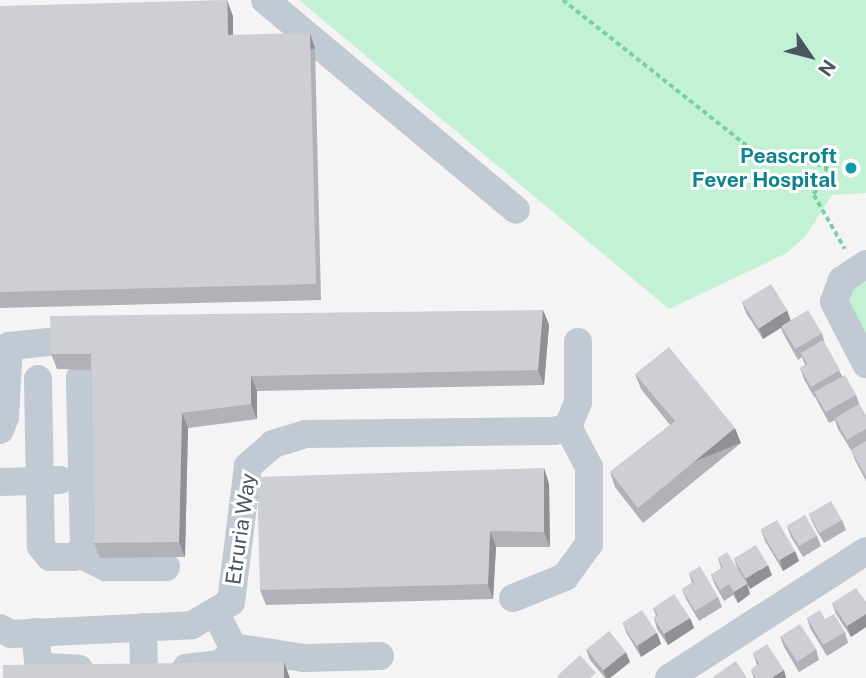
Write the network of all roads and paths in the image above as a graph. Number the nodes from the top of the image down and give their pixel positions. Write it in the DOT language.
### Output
graph roads {
  1 [pos="265,0"];
  2 [pos="563,0"];
  3 [pos="516,210"];
  4 [pos="862,266"];
  5 [pos="49,342"];
  6 [pos="578,342"];
  7 [pos="866,364"];
  8 [pos="80,378"];
  9 [pos="38,379"];
  10 [pos="568,427"];
  11 [pos="0,430"];
  12 [pos="82,479"];
  13 [pos="41,480"];
  14 [pos="0,482"];
  15 [pos="866,551"];
  16 [pos="80,554"];
  17 [pos="166,567"];
  18 [pos="513,598"];
  19 [pos="215,612"];
  20 [pos="143,627"];
  21 [pos="0,628"];
  22 [pos="35,632"];
  23 [pos="233,647"];
  24 [pos="380,656"];
  25 [pos="124,669"];
  26 [pos="669,678"];
  1 -- 3 [label="street"];
  2 -- 4 [label="path"];
  4 -- 7 [label="street"];
  5 -- 11 [label="street"];
  6 -- 10 [label="street"];
  8 -- 12 [label="street"];
  9 -- 13 [label="street"];
  10 -- 18 [label="street"];
  10 -- 19 [label="street, Etruria Way"];
  12 -- 13 [label="street"];
  12 -- 16 [label="street"];
  13 -- 14 [label="street"];
  13 -- 16 [label="street"];
  15 -- 26 [label="street"];
  16 -- 17 [label="street"];
  19 -- 20 [label="street, Etruria Way"];
  19 -- 23 [label="street"];
  20 -- 22 [label="street, Etruria Way"];
  20 -- 25 [label="street"];
  21 -- 22 [label="street, Etruria Way"];
  22 -- 25 [label="street"];
  23 -- 24 [label="street"];
  23 -- 25 [label="street"];
}
